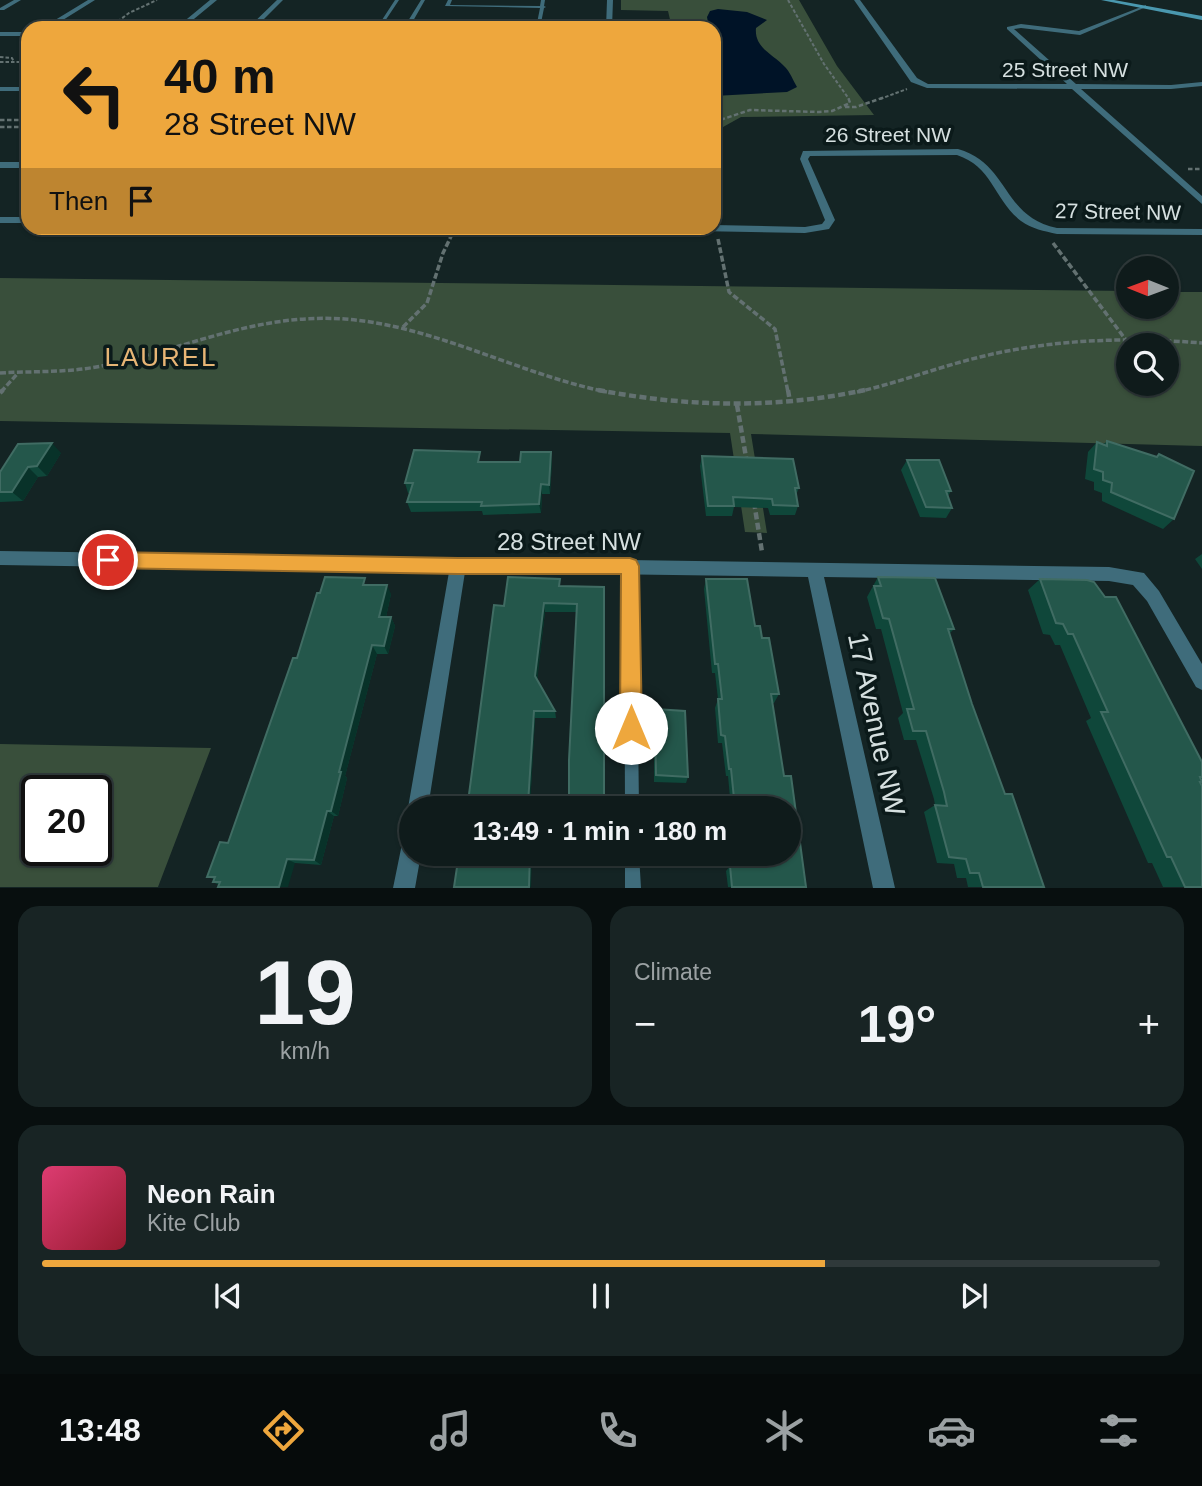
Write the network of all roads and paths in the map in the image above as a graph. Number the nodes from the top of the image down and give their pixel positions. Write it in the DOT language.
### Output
graph roads {
  1 [pos="18,0"];
  2 [pos="92,0"];
  3 [pos="157,0"];
  4 [pos="214,0"];
  5 [pos="280,0"];
  6 [pos="397,0"];
  7 [pos="423,0"];
  8 [pos="450,0"];
  9 [pos="543,0"];
  10 [pos="610,0"];
  11 [pos="788,0"];
  12 [pos="857,0"];
  13 [pos="1104,0"];
  14 [pos="1144,6"];
  15 [pos="544,7"];
  16 [pos="2,9"];
  17 [pos="1202,18"];
  18 [pos="58,21"];
  19 [pos="119,21"];
  20 [pos="188,21"];
  21 [pos="258,21"];
  22 [pos="383,21"];
  23 [pos="411,21"];
  24 [pos="540,21"];
  25 [pos="609,21"];
  26 [pos="0,34"];
  27 [pos="21,34"];
  28 [pos="0,57"];
  29 [pos="0,62"];
  30 [pos="14,62"];
  31 [pos="21,62"];
  32 [pos="1202,84"];
  33 [pos="925,85"];
  34 [pos="1073,86"];
  35 [pos="0,89"];
  36 [pos="21,89"];
  37 [pos="844,107"];
  38 [pos="721,118"];
  39 [pos="0,120"];
  40 [pos="21,120"];
  41 [pos="0,127"];
  42 [pos="21,127"];
  43 [pos="0,165"];
  44 [pos="21,165"];
  45 [pos="1202,201"];
  46 [pos="0,220"];
  47 [pos="21,220"];
  48 [pos="721,228"];
  49 [pos="1034,228"];
  50 [pos="1047,230"];
  51 [pos="1202,232"];
  52 [pos="452,235"];
  53 [pos="718,235"];
  54 [pos="403,328"];
  55 [pos="1121,333"];
  56 [pos="1116,340"];
  57 [pos="1179,342"];
  58 [pos="1202,343"];
  59 [pos="19,372"];
  60 [pos="0,373"];
  61 [pos="0,393"];
  62 [pos="790,402"];
  63 [pos="737,405"];
  64 [pos="748,468"];
  65 [pos="752,494"];
  66 [pos="0,558"];
  67 [pos="458,566"];
  68 [pos="630,566"];
  69 [pos="765,570"];
  70 [pos="815,572"];
  71 [pos="1202,681"];
  72 [pos="420,796"];
  73 [pos="632,796"];
  74 [pos="408,866"];
  75 [pos="632,866"];
  76 [pos="404,887"];
  77 [pos="633,887"];
  78 [pos="884,887"];
  1 -- 16 [label="street"];
  2 -- 18 [label="street"];
  3 -- 19 [label="path"];
  4 -- 20 [label="street"];
  5 -- 21 [label="street"];
  6 -- 22 [label="lane"];
  7 -- 23 [label="lane"];
  8 -- 15 [label="lane"];
  9 -- 15 [label="lane"];
  10 -- 25 [label="street"];
  11 -- 37 [label="path"];
  12 -- 33 [label="street"];
  13 -- 14 [label="street"];
  14 -- 17 [label="street"];
  14 -- 34 [label="street"];
  15 -- 24 [label="lane"];
  26 -- 27 [label="street"];
  28 -- 30 [label="path"];
  29 -- 30 [label="path"];
  30 -- 31 [label="path"];
  32 -- 34 [label="street, 25 Street NW"];
  33 -- 34 [label="street, 25 Street NW"];
  33 -- 37 [label="path"];
  34 -- 45 [label="street"];
  35 -- 36 [label="street"];
  37 -- 38 [label="path"];
  39 -- 40 [label="path"];
  41 -- 42 [label="path"];
  43 -- 44 [label="street"];
  46 -- 47 [label="street"];
  48 -- 49 [label="street, 26 Street NW"];
  49 -- 50 [label="street, 27 Street NW"];
  50 -- 51 [label="street, 27 Street NW"];
  50 -- 55 [label="path"];
  52 -- 54 [label="path"];
  53 -- 62 [label="path"];
  54 -- 59 [label="path"];
  54 -- 63 [label="path"];
  56 -- 62 [label="path"];
  57 -- 58 [label="path"];
  59 -- 60 [label="path"];
  59 -- 61 [label="path"];
  62 -- 63 [label="path"];
  63 -- 64 [label="path"];
  65 -- 69 [label="path"];
  66 -- 67 [label="street, 28 Street NW"];
  67 -- 68 [label="street, 28 Street NW"];
  67 -- 72 [label="street"];
  68 -- 69 [label="street, 28 Street NW"];
  68 -- 73 [label="lane"];
  69 -- 70 [label="street, 28 Street NW"];
  70 -- 71 [label="street, 28 Street NW"];
  70 -- 78 [label="street, 17 Avenue NW"];
  74 -- 76 [label="street"];
  75 -- 77 [label="lane"];
}
